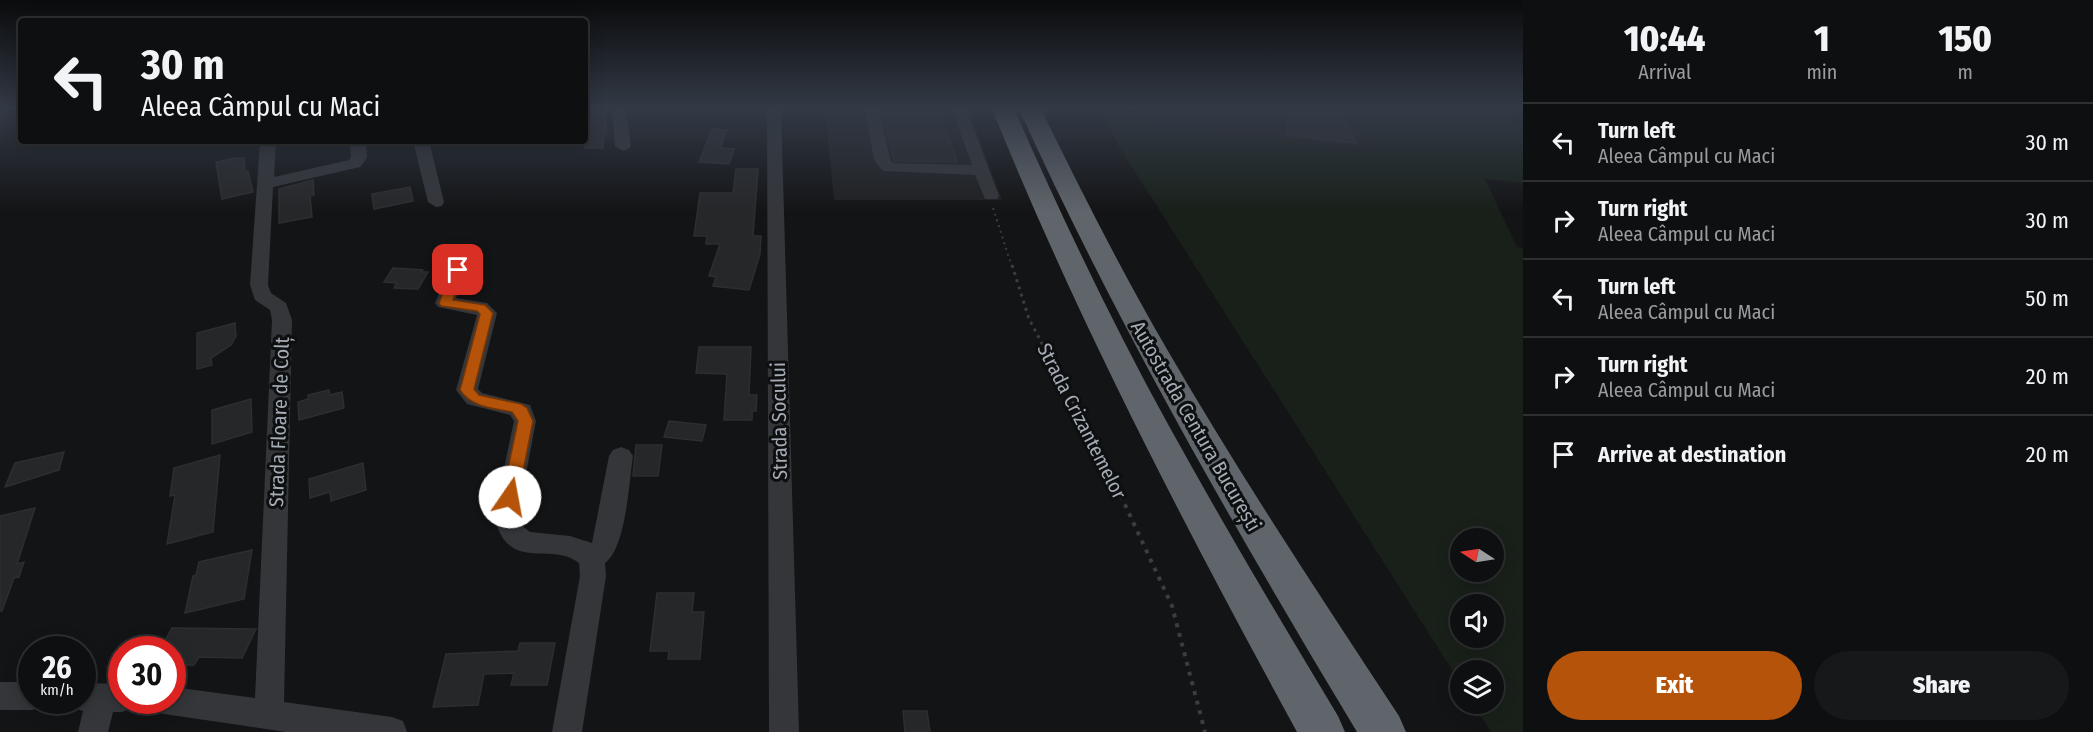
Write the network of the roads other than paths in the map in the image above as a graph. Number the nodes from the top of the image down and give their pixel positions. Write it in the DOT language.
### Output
graph roads {
  1 [pos="775,143"];
  2 [pos="879,143"];
  3 [pos="971,143"];
  4 [pos="1017,143"];
  5 [pos="1046,143"];
  6 [pos="268,144"];
  7 [pos="358,144"];
  8 [pos="423,144"];
  9 [pos="981,170"];
  10 [pos="264,184"];
  11 [pos="991,196"];
  12 [pos="436,202"];
  13 [pos="458,270"];
  14 [pos="621,456"];
  15 [pos="592,558"];
  16 [pos="0,696"];
  17 [pos="18,696"];
  18 [pos="102,697"];
  19 [pos="186,703"];
  20 [pos="269,714"];
  21 [pos="349,729"];
  22 [pos="93,732"];
  23 [pos="392,732"];
  24 [pos="567,732"];
  25 [pos="784,732"];
  26 [pos="1322,732"];
  27 [pos="1383,732"];
  1 -- 25 [label="street, Strada Socului"];
  2 -- 9 [label="street"];
  3 -- 9 [label="street"];
  4 -- 26 [label="highway, Autostrada Centura București"];
  5 -- 27 [label="highway, Autostrada Centura București"];
  6 -- 10 [label="street, Strada Floare de Colț"];
  7 -- 10 [label="street"];
  8 -- 12 [label="street"];
  9 -- 11 [label="street"];
  10 -- 20 [label="street, Strada Floare de Colț"];
  13 -- 15 [label="street"];
  14 -- 15 [label="street"];
  15 -- 24 [label="street"];
  16 -- 17 [label="street"];
  18 -- 22 [label="street"];
  19 -- 20 [label="street"];
  20 -- 21 [label="street"];
  21 -- 23 [label="street"];
}
